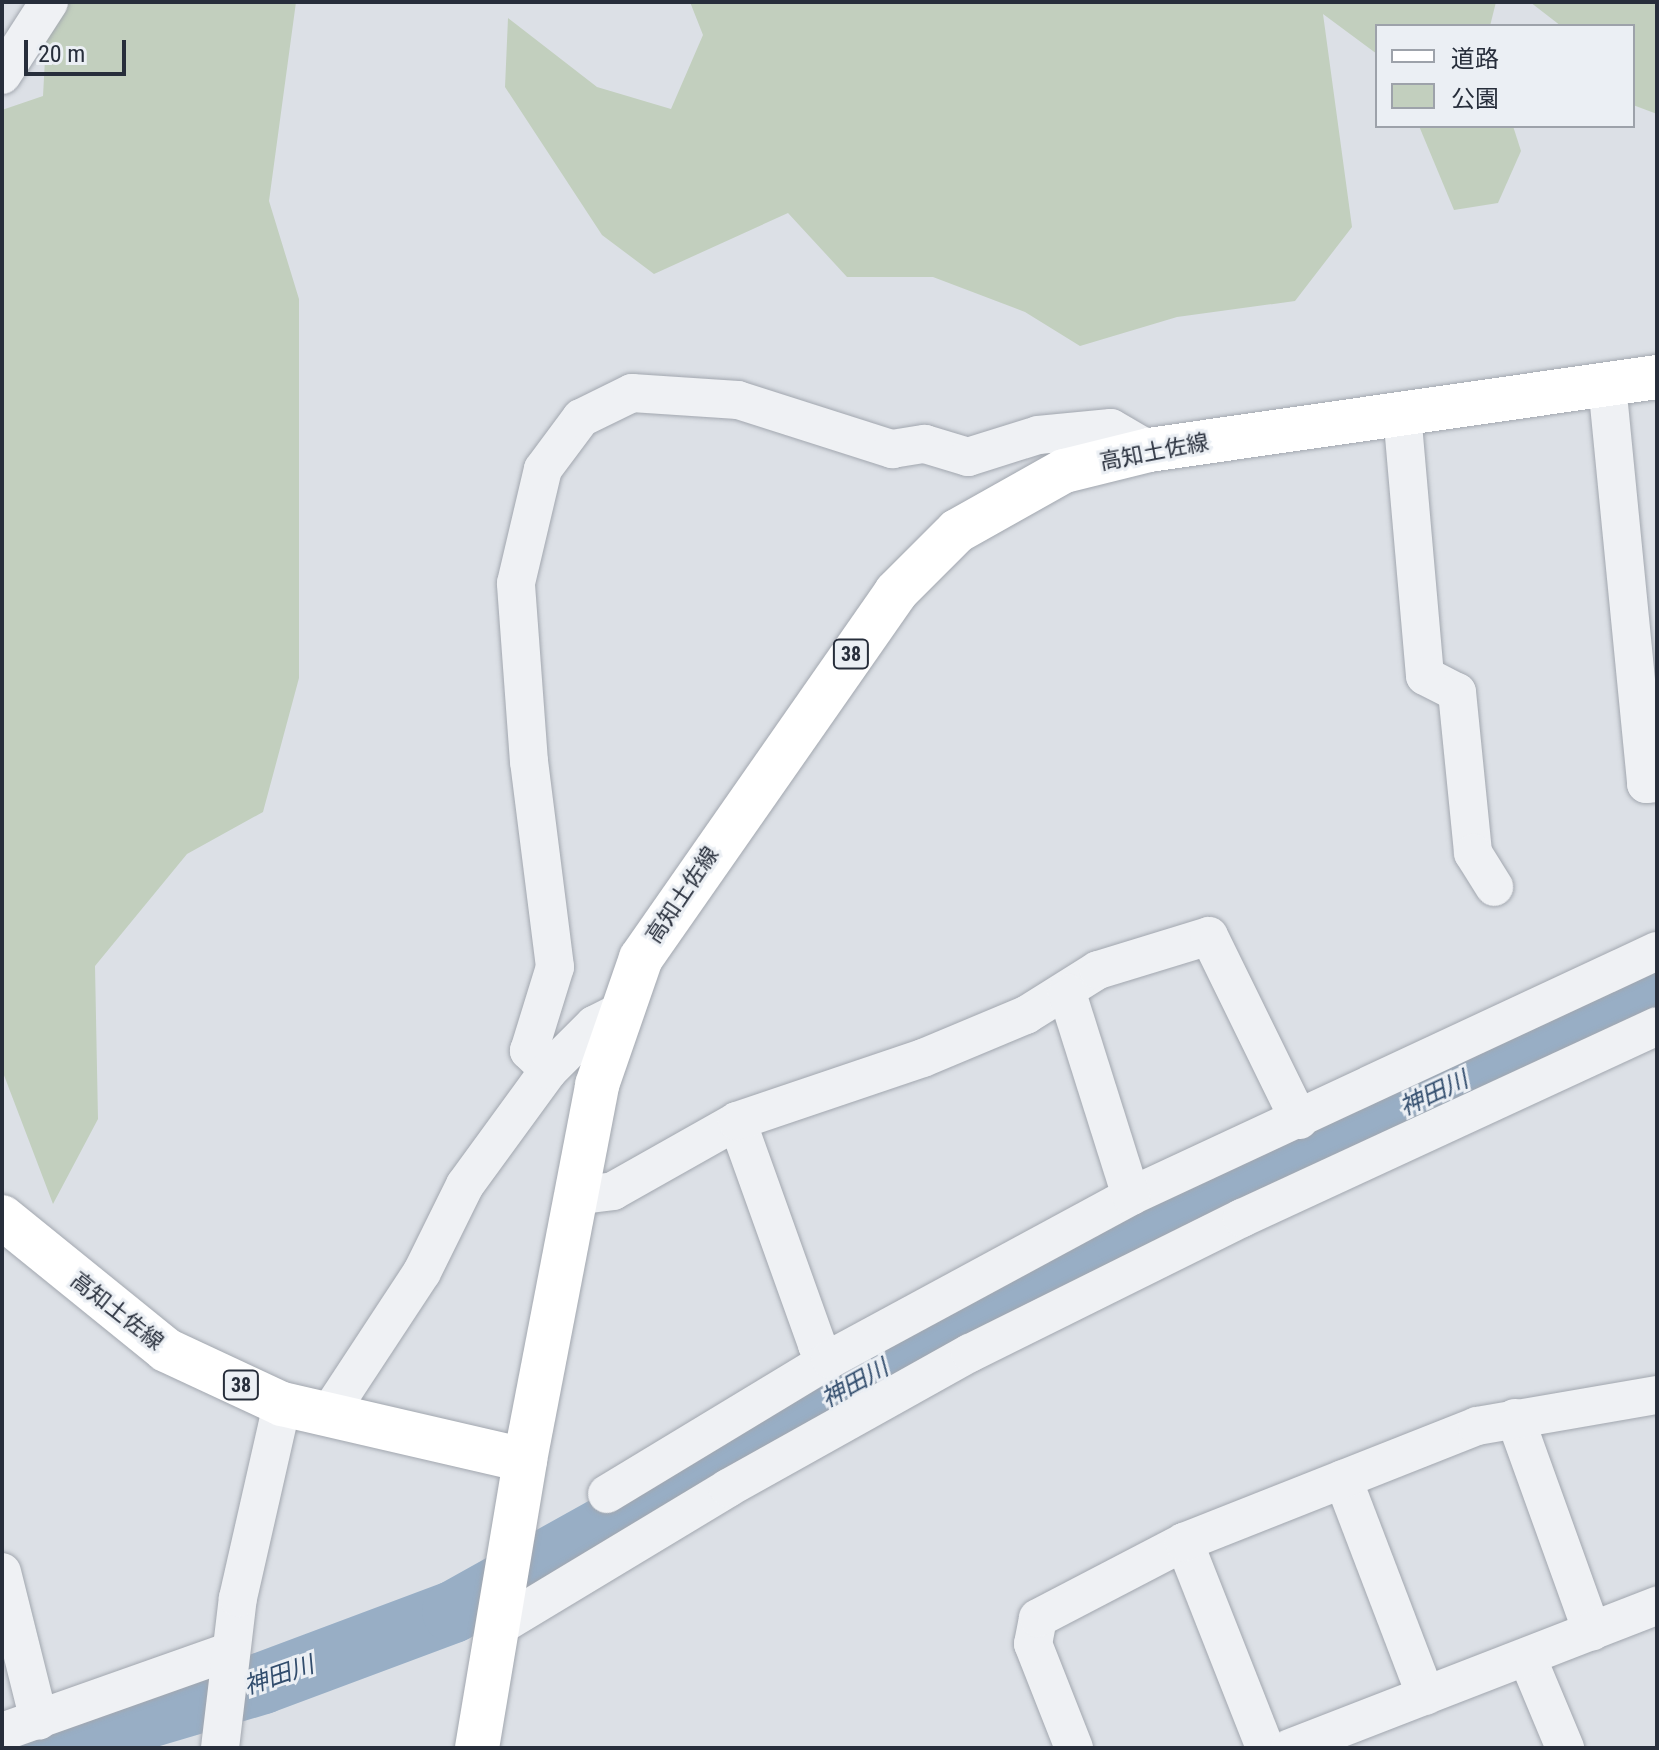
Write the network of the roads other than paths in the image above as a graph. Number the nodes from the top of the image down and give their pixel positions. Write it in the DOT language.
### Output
graph roads {
  1 [pos="49,2"];
  2 [pos="2,75"];
  3 [pos="1657,377"];
  4 [pos="1607,384"];
  5 [pos="1402,413"];
  6 [pos="1149,450"];
  7 [pos="1657,783"];
  8 [pos="1494,887"];
  9 [pos="1657,951"];
  10 [pos="1067,993"];
  11 [pos="624,1010"];
  12 [pos="1657,1026"];
  13 [pos="549,1070"];
  14 [pos="1299,1120"];
  15 [pos="737,1121"];
  16 [pos="574,1196"];
  17 [pos="1131,1196"];
  18 [pos="2,1217"];
  19 [pos="830,1359"];
  20 [pos="1657,1395"];
  21 [pos="282,1404"];
  22 [pos="328,1415"];
  23 [pos="1515,1418"];
  24 [pos="525,1460"];
  25 [pos="1343,1479"];
  26 [pos="607,1494"];
  27 [pos="1184,1542"];
  28 [pos="2,1572"];
  29 [pos="1657,1606"];
  30 [pos="500,1616"];
  31 [pos="1592,1632"];
  32 [pos="1527,1657"];
  33 [pos="230,1677"];
  34 [pos="1426,1696"];
  35 [pos="39,1720"];
  36 [pos="2,1732"];
  37 [pos="1371,1733"];
  38 [pos="220,1748"];
  39 [pos="477,1748"];
  40 [pos="1074,1748"];
  41 [pos="1265,1748"];
  42 [pos="1290,1748"];
  43 [pos="1565,1748"];
  1 -- 2 [label="street"];
  3 -- 4 [label="main road, 高知土佐線 / 38"];
  4 -- 5 [label="main road, 高知土佐線 / 38"];
  4 -- 7 [label="street"];
  5 -- 6 [label="main road, 高知土佐線 / 38"];
  5 -- 8 [label="street"];
  6 -- 11 [label="main road, 高知土佐線 / 38"];
  6 -- 13 [label="street"];
  9 -- 14 [label="street"];
  10 -- 14 [label="street"];
  10 -- 15 [label="street"];
  10 -- 17 [label="street"];
  11 -- 13 [label="street"];
  11 -- 16 [label="main road, 高知土佐線 / 38"];
  12 -- 30 [label="street"];
  13 -- 22 [label="street"];
  14 -- 17 [label="street"];
  15 -- 16 [label="street"];
  15 -- 19 [label="street"];
  16 -- 24 [label="main road, 高知土佐線 / 38"];
  17 -- 19 [label="street"];
  18 -- 21 [label="main road, 高知土佐線 / 38"];
  19 -- 26 [label="street"];
  20 -- 23 [label="street"];
  21 -- 22 [label="main road, 高知土佐線 / 38"];
  21 -- 33 [label="street"];
  22 -- 24 [label="main road, 高知土佐線 / 38"];
  23 -- 25 [label="street"];
  23 -- 31 [label="street"];
  24 -- 30 [label="main road"];
  25 -- 27 [label="street"];
  25 -- 34 [label="street"];
  27 -- 40 [label="street"];
  27 -- 41 [label="street"];
  28 -- 35 [label="street"];
  29 -- 31 [label="street"];
  30 -- 39 [label="main road"];
  31 -- 32 [label="street"];
  32 -- 34 [label="street"];
  32 -- 43 [label="street"];
  33 -- 35 [label="street"];
  33 -- 38 [label="street"];
  34 -- 37 [label="street"];
  35 -- 36 [label="street"];
  37 -- 42 [label="street"];
}
